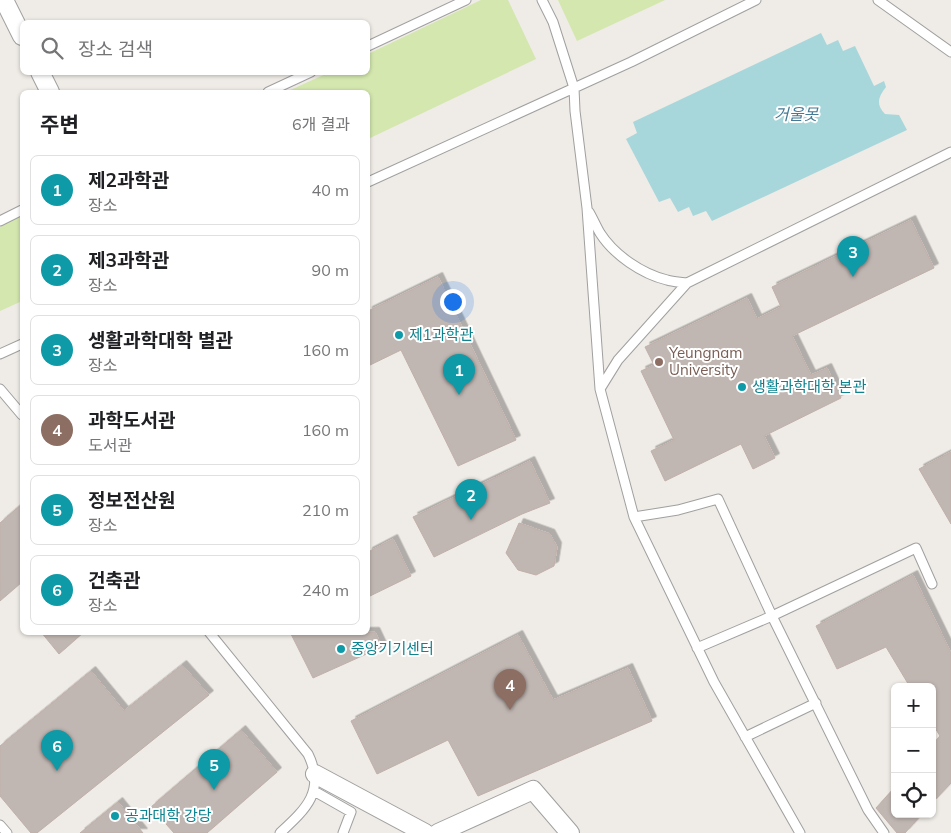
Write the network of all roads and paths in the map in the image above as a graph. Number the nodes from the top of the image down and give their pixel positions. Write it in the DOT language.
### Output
graph roads {
  1 [pos="4,0"];
  2 [pos="466,0"];
  3 [pos="542,0"];
  4 [pos="756,0"];
  5 [pos="878,0"];
  6 [pos="20,32"];
  7 [pos="370,45"];
  8 [pos="951,52"];
  9 [pos="42,75"];
  10 [pos="305,75"];
  11 [pos="574,88"];
  12 [pos="49,90"];
  13 [pos="272,90"];
  14 [pos="951,152"];
  15 [pos="370,181"];
  16 [pos="587,208"];
  17 [pos="20,211"];
  18 [pos="0,221"];
  19 [pos="687,283"];
  20 [pos="20,345"];
  21 [pos="0,354"];
  22 [pos="0,389"];
  23 [pos="600,389"];
  24 [pos="20,413"];
  25 [pos="634,517"];
  26 [pos="932,584"];
  27 [pos="772,616"];
  28 [pos="211,635"];
  29 [pos="697,648"];
  30 [pos="816,702"];
  31 [pos="745,737"];
  32 [pos="314,774"];
  33 [pos="314,791"];
  34 [pos="0,825"];
  35 [pos="798,832"];
  36 [pos="7,833"];
  37 [pos="280,833"];
  38 [pos="343,833"];
  39 [pos="425,833"];
  40 [pos="438,833"];
  41 [pos="570,833"];
  42 [pos="884,833"];
  1 -- 6 [label="street"];
  2 -- 7 [label="lane"];
  3 -- 11 [label="lane"];
  4 -- 11 [label="lane"];
  5 -- 8 [label="lane"];
  9 -- 12 [label="street"];
  10 -- 13 [label="lane"];
  11 -- 15 [label="lane"];
  11 -- 16 [label="lane"];
  14 -- 19 [label="lane"];
  16 -- 19 [label="lane"];
  16 -- 23 [label="lane"];
  17 -- 18 [label="lane"];
  19 -- 23 [label="lane"];
  20 -- 21 [label="lane"];
  22 -- 24 [label="lane"];
  23 -- 25 [label="lane"];
  25 -- 27 [label="lane"];
  25 -- 29 [label="lane"];
  26 -- 27 [label="lane"];
  27 -- 29 [label="lane"];
  27 -- 30 [label="lane"];
  28 -- 32 [label="lane"];
  29 -- 31 [label="lane"];
  30 -- 31 [label="lane"];
  30 -- 42 [label="lane"];
  31 -- 35 [label="lane"];
  32 -- 33 [label="lane"];
  32 -- 39 [label="street"];
  33 -- 37 [label="lane"];
  33 -- 38 [label="lane"];
  34 -- 36 [label="lane"];
  40 -- 41 [label="street"];
}
